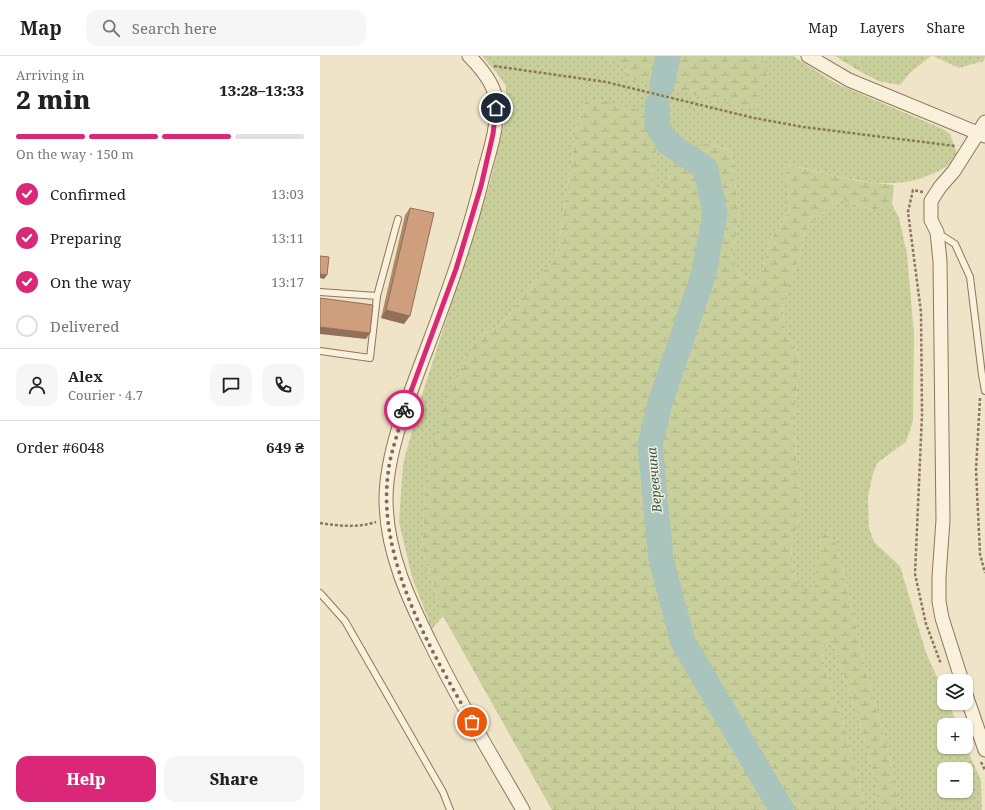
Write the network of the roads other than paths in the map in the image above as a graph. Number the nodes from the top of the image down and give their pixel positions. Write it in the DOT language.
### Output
graph roads {
  1 [pos="808,56"];
  2 [pos="472,60"];
  3 [pos="985,122"];
  4 [pos="981,134"];
  5 [pos="398,219"];
  6 [pos="937,232"];
  7 [pos="320,292"];
  8 [pos="377,296"];
  9 [pos="320,351"];
  10 [pos="985,391"];
  11 [pos="320,593"];
  12 [pos="960,674"];
  13 [pos="971,710"];
  14 [pos="985,750"];
  15 [pos="450,810"];
  16 [pos="523,810"];
  1 -- 4 [label="street"];
  2 -- 16 [label="street"];
  3 -- 4 [label="street"];
  4 -- 6 [label="street"];
  5 -- 8 [label="lane"];
  6 -- 10 [label="lane"];
  6 -- 12 [label="street"];
  7 -- 8 [label="lane"];
  8 -- 9 [label="lane"];
  11 -- 15 [label="lane"];
  13 -- 14 [label="street"];
}
